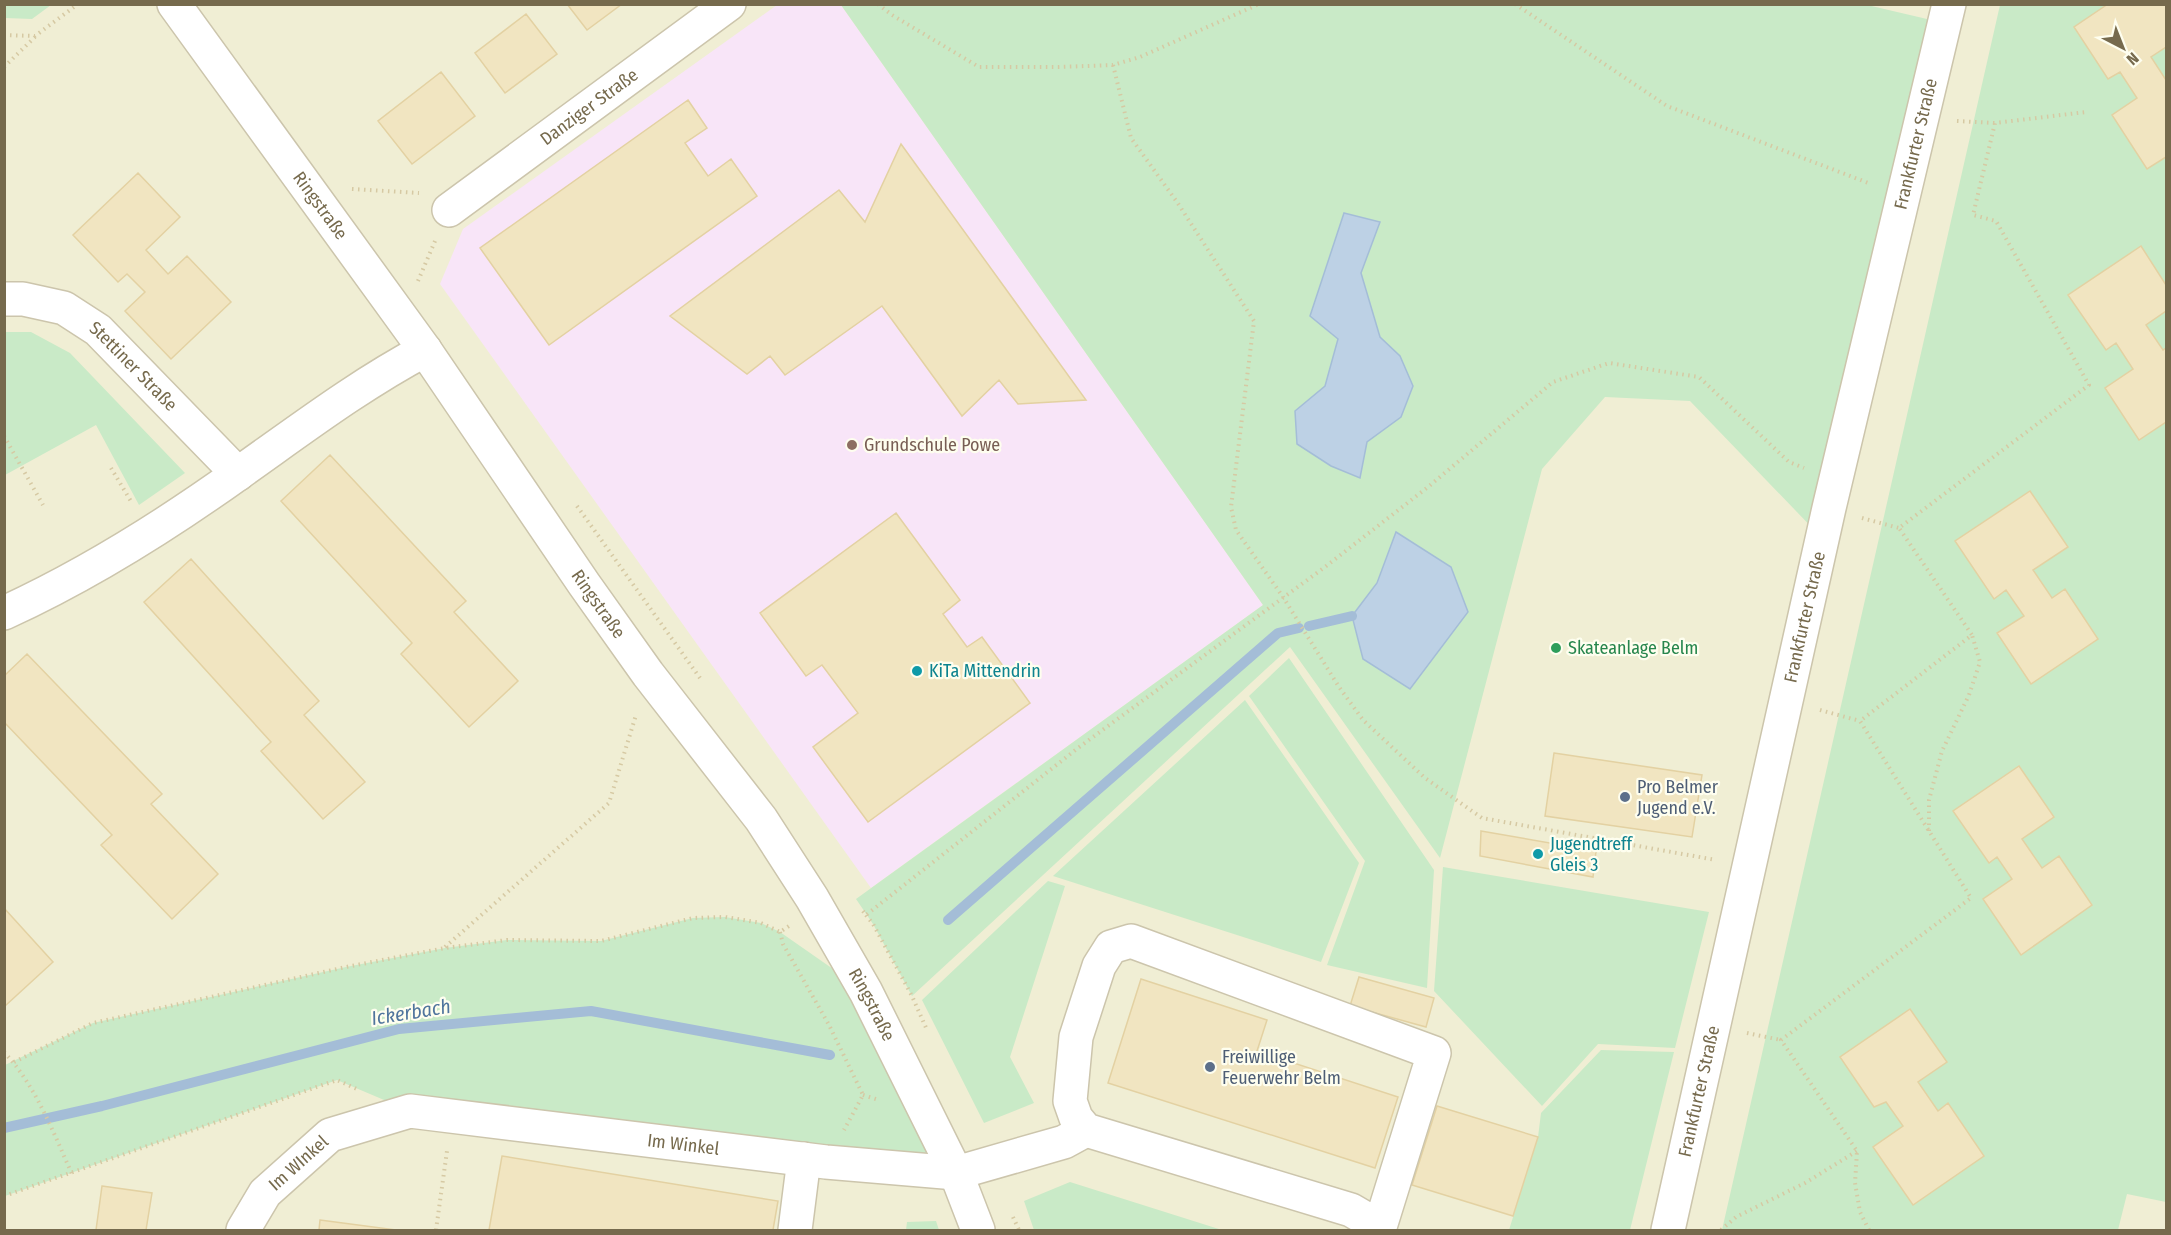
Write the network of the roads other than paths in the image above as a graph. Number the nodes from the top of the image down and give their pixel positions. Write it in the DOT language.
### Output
graph roads {
  1 [pos="174,4"];
  2 [pos="729,4"];
  3 [pos="1949,4"];
  4 [pos="449,210"];
  5 [pos="4,299"];
  6 [pos="425,350"];
  7 [pos="238,474"];
  8 [pos="4,613"];
  9 [pos="410,1111"];
  10 [pos="1086,1130"];
  11 [pos="815,1161"];
  12 [pos="956,1173"];
  13 [pos="243,1230"];
  14 [pos="795,1230"];
  15 [pos="978,1230"];
  16 [pos="1378,1230"];
  17 [pos="1668,1230"];
  1 -- 6 [label="street, Ringstraße"];
  2 -- 4 [label="street, Danziger Straße"];
  3 -- 17 [label="street, Frankfurter Straße"];
  5 -- 7 [label="street, Stettiner Straße"];
  6 -- 7 [label="street"];
  6 -- 12 [label="street, Ringstraße"];
  7 -- 8 [label="street"];
  9 -- 11 [label="street, Im Winkel"];
  9 -- 13 [label="street, Im WInkel"];
  10 -- 12 [label="street, Im Winkel"];
  10 -- 16 [label="street"];
  10 -- 16 [label="street"];
  11 -- 12 [label="street, Im Winkel"];
  11 -- 14 [label="street"];
  12 -- 15 [label="street, Ringstraße"];
}
